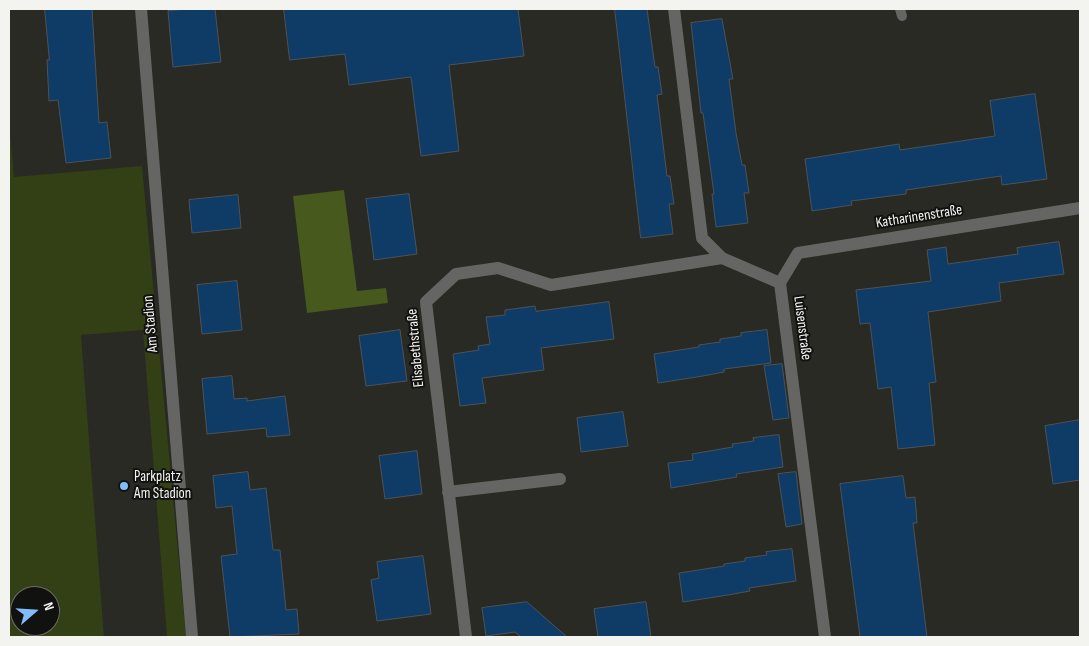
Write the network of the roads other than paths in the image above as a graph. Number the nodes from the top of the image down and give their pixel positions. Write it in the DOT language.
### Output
graph roads {
  1 [pos="141,9"];
  2 [pos="674,9"];
  3 [pos="1080,208"];
  4 [pos="722,258"];
  5 [pos="780,283"];
  6 [pos="560,479"];
  7 [pos="448,492"];
  8 [pos="192,637"];
  9 [pos="466,637"];
  10 [pos="825,637"];
  1 -- 8 [label="street, Am Stadion"];
  2 -- 4 [label="street, Luisenstraße"];
  3 -- 5 [label="street, Katharinenstraße"];
  4 -- 5 [label="street, Luisenstraße"];
  4 -- 7 [label="street, Elisabethstraße"];
  5 -- 10 [label="street, Luisenstraße"];
  6 -- 7 [label="street"];
  7 -- 9 [label="street, Elisabethstraße"];
}
